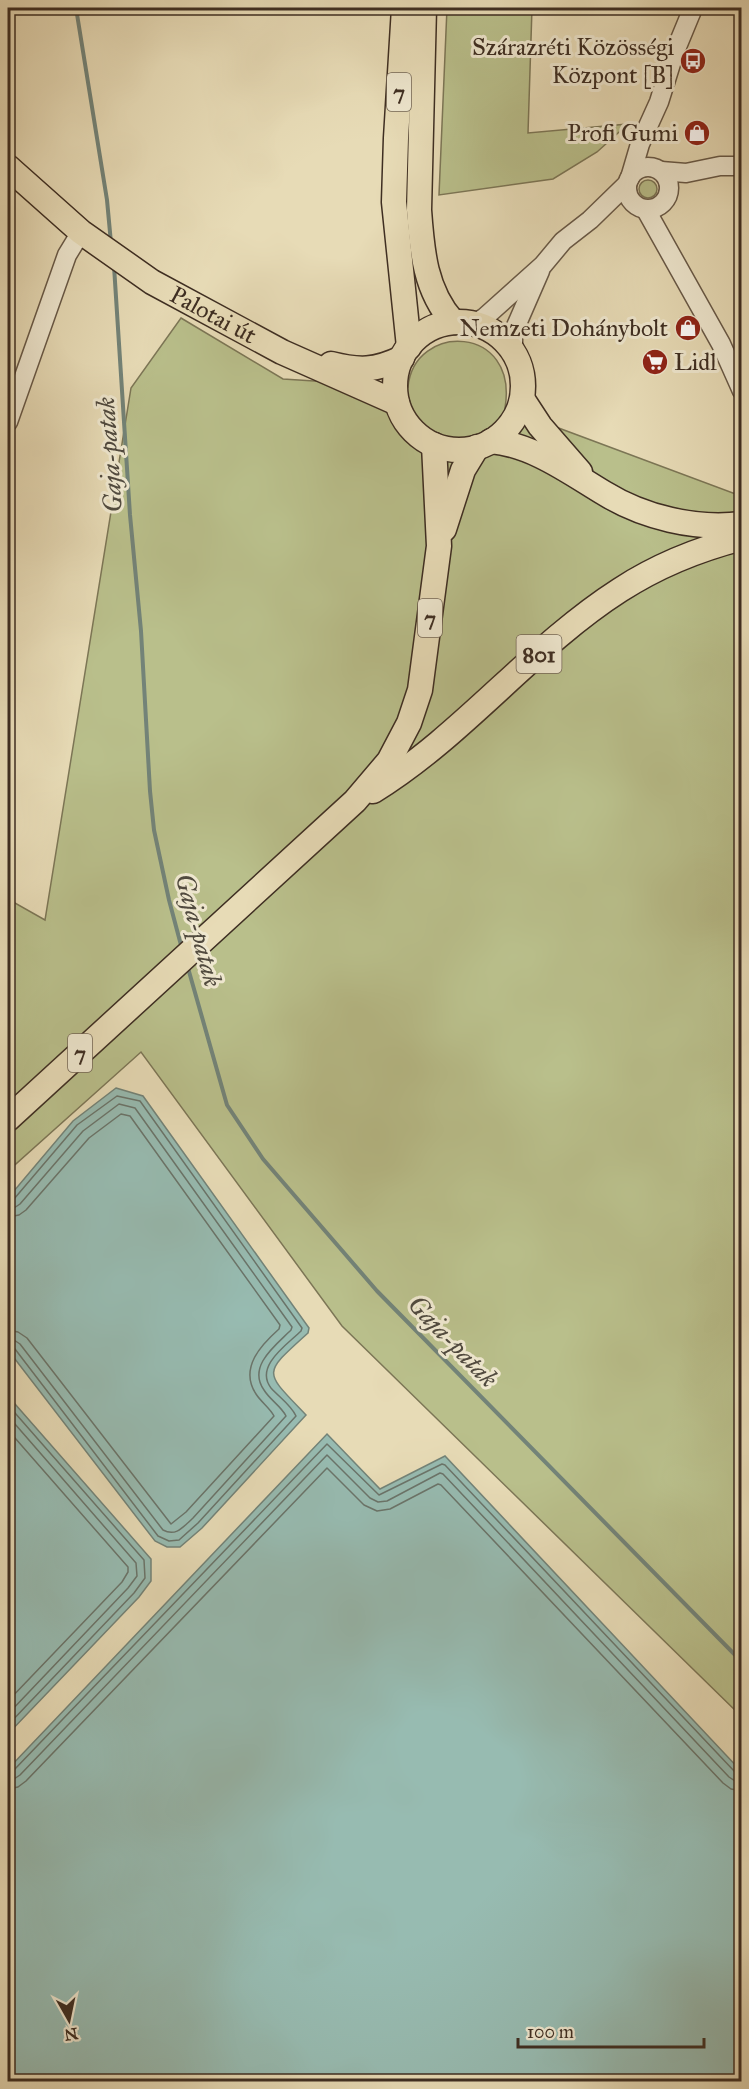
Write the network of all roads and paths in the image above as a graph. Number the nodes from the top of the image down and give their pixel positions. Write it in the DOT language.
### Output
graph roads {
  1 [pos="404,8"];
  2 [pos="424,8"];
  3 [pos="693,8"];
  4 [pos="650,126"];
  5 [pos="737,166"];
  6 [pos="8,167"];
  7 [pos="659,170"];
  8 [pos="628,181"];
  9 [pos="667,198"];
  10 [pos="640,208"];
  11 [pos="590,220"];
  12 [pos="85,236"];
  13 [pos="673,257"];
  14 [pos="543,265"];
  15 [pos="464,323"];
  16 [pos="513,351"];
  17 [pos="282,352"];
  18 [pos="405,352"];
  19 [pos="741,391"];
  20 [pos="523,400"];
  21 [pos="398,403"];
  22 [pos="8,422"];
  23 [pos="484,444"];
  24 [pos="434,445"];
  25 [pos="590,483"];
  26 [pos="741,524"];
  27 [pos="741,538"];
  28 [pos="439,546"];
  29 [pos="355,801"];
  30 [pos="8,1119"];
  1 -- 18 [label="main road, 7"];
  2 -- 15 [label="main road, 7"];
  3 -- 4 [label="street"];
  4 -- 7 [label="street"];
  4 -- 8 [label="street"];
  5 -- 7 [label="street"];
  5 -- 9 [label="street"];
  6 -- 12 [label="main road"];
  7 -- 8 [label="street"];
  7 -- 9 [label="street"];
  8 -- 10 [label="street"];
  8 -- 11 [label="street"];
  9 -- 10 [label="street"];
  9 -- 13 [label="street"];
  10 -- 11 [label="street"];
  10 -- 13 [label="street"];
  11 -- 14 [label="street"];
  12 -- 17 [label="main road, Palotai út"];
  12 -- 22 [label="street"];
  13 -- 19 [label="street"];
  14 -- 15 [label="street"];
  14 -- 16 [label="street"];
  15 -- 16 [label="main road, 7"];
  15 -- 18 [label="main road"];
  16 -- 20 [label="main road"];
  17 -- 18 [label="main road, Palotai út"];
  17 -- 21 [label="main road, Palotai út"];
  18 -- 21 [label="main road, 7"];
  20 -- 23 [label="main road, 7"];
  20 -- 25 [label="main road"];
  21 -- 24 [label="main road, 7"];
  23 -- 24 [label="main road"];
  23 -- 25 [label="main road"];
  23 -- 28 [label="main road, 7"];
  24 -- 28 [label="main road, 7"];
  25 -- 26 [label="main road"];
  27 -- 29 [label="main road, 801"];
  28 -- 29 [label="main road, 7"];
  29 -- 30 [label="main road, 7"];
}
